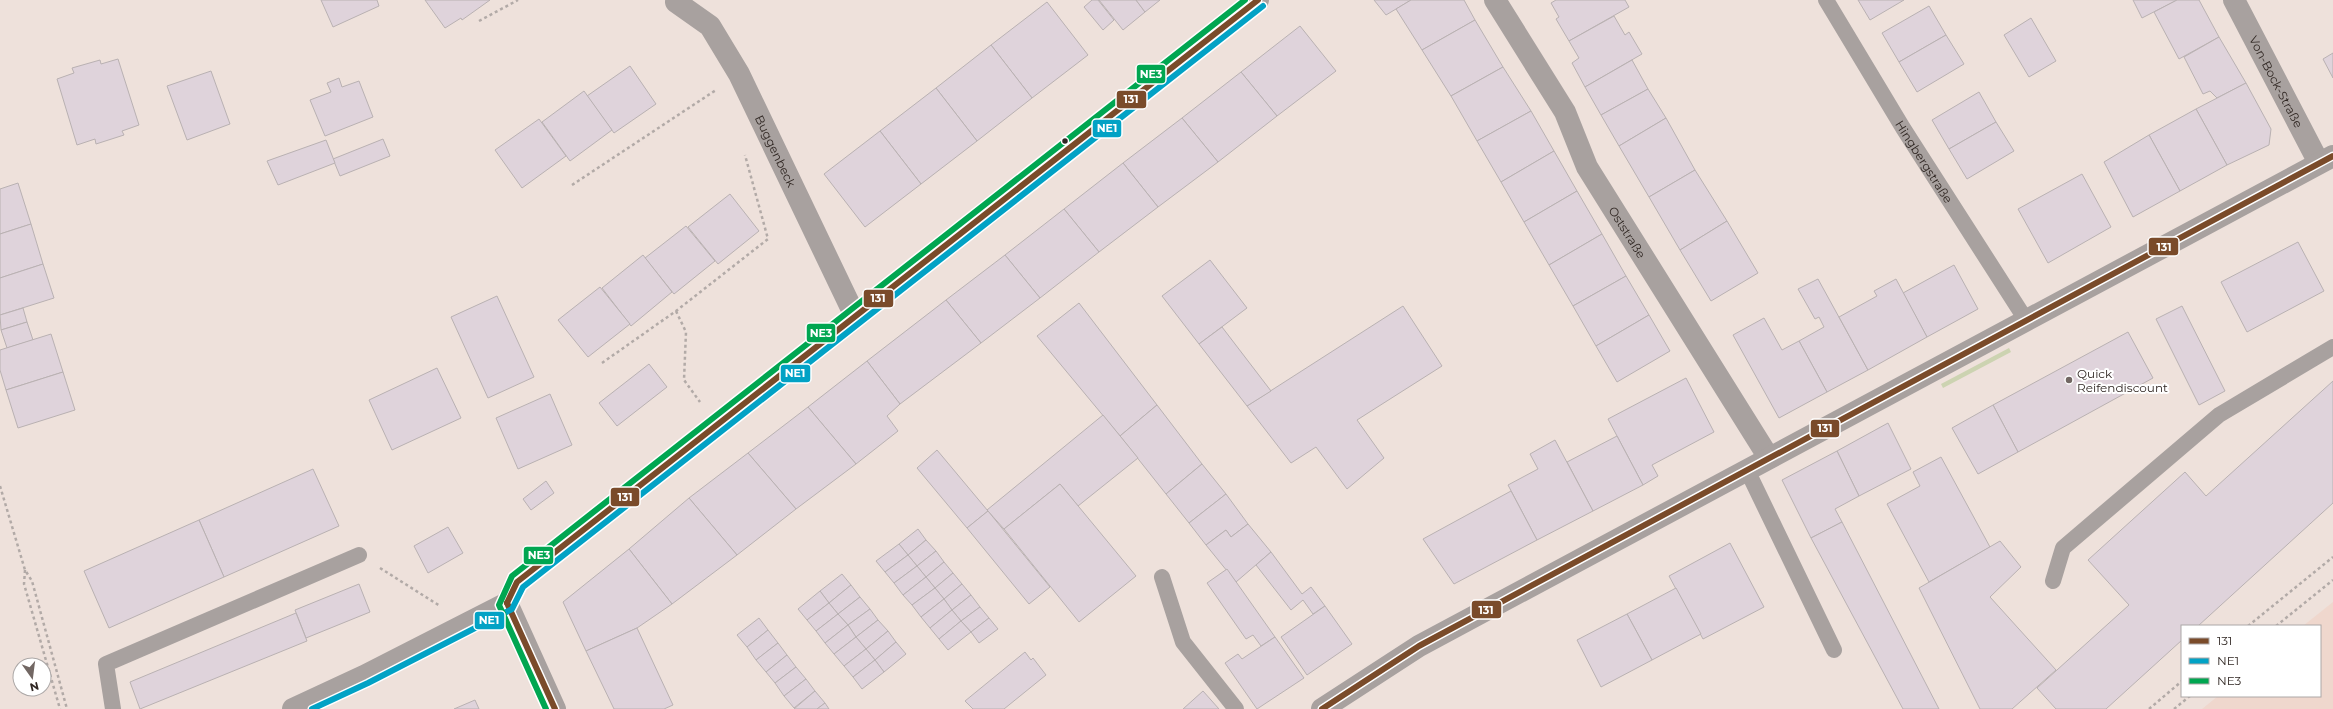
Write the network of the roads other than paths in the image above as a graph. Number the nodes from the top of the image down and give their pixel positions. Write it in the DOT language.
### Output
graph roads {
  1 [pos="1258,0"];
  2 [pos="1495,0"];
  3 [pos="1826,0"];
  4 [pos="2234,0"];
  5 [pos="675,1"];
  6 [pos="2326,160"];
  7 [pos="855,316"];
  8 [pos="2026,320"];
  9 [pos="2333,347"];
  10 [pos="1769,458"];
  11 [pos="1747,470"];
  12 [pos="359,555"];
  13 [pos="1162,577"];
  14 [pos="2053,581"];
  15 [pos="506,603"];
  16 [pos="1834,650"];
  17 [pos="113,709"];
  18 [pos="293,709"];
  19 [pos="556,709"];
  20 [pos="1236,709"];
  21 [pos="1322,709"];
  1 -- 7 [label="street"];
  2 -- 10 [label="street, Oststraße"];
  3 -- 8 [label="lane, Hingbergstraße"];
  4 -- 6 [label="street, Von-Bock-Straße"];
  5 -- 7 [label="street, Buggenbeck"];
  6 -- 8 [label="street"];
  7 -- 15 [label="street"];
  8 -- 10 [label="street"];
  9 -- 14 [label="lane"];
  10 -- 11 [label="street"];
  11 -- 16 [label="lane"];
  11 -- 21 [label="street"];
  12 -- 17 [label="lane"];
  13 -- 20 [label="lane"];
  15 -- 18 [label="street"];
  15 -- 19 [label="street"];
}
